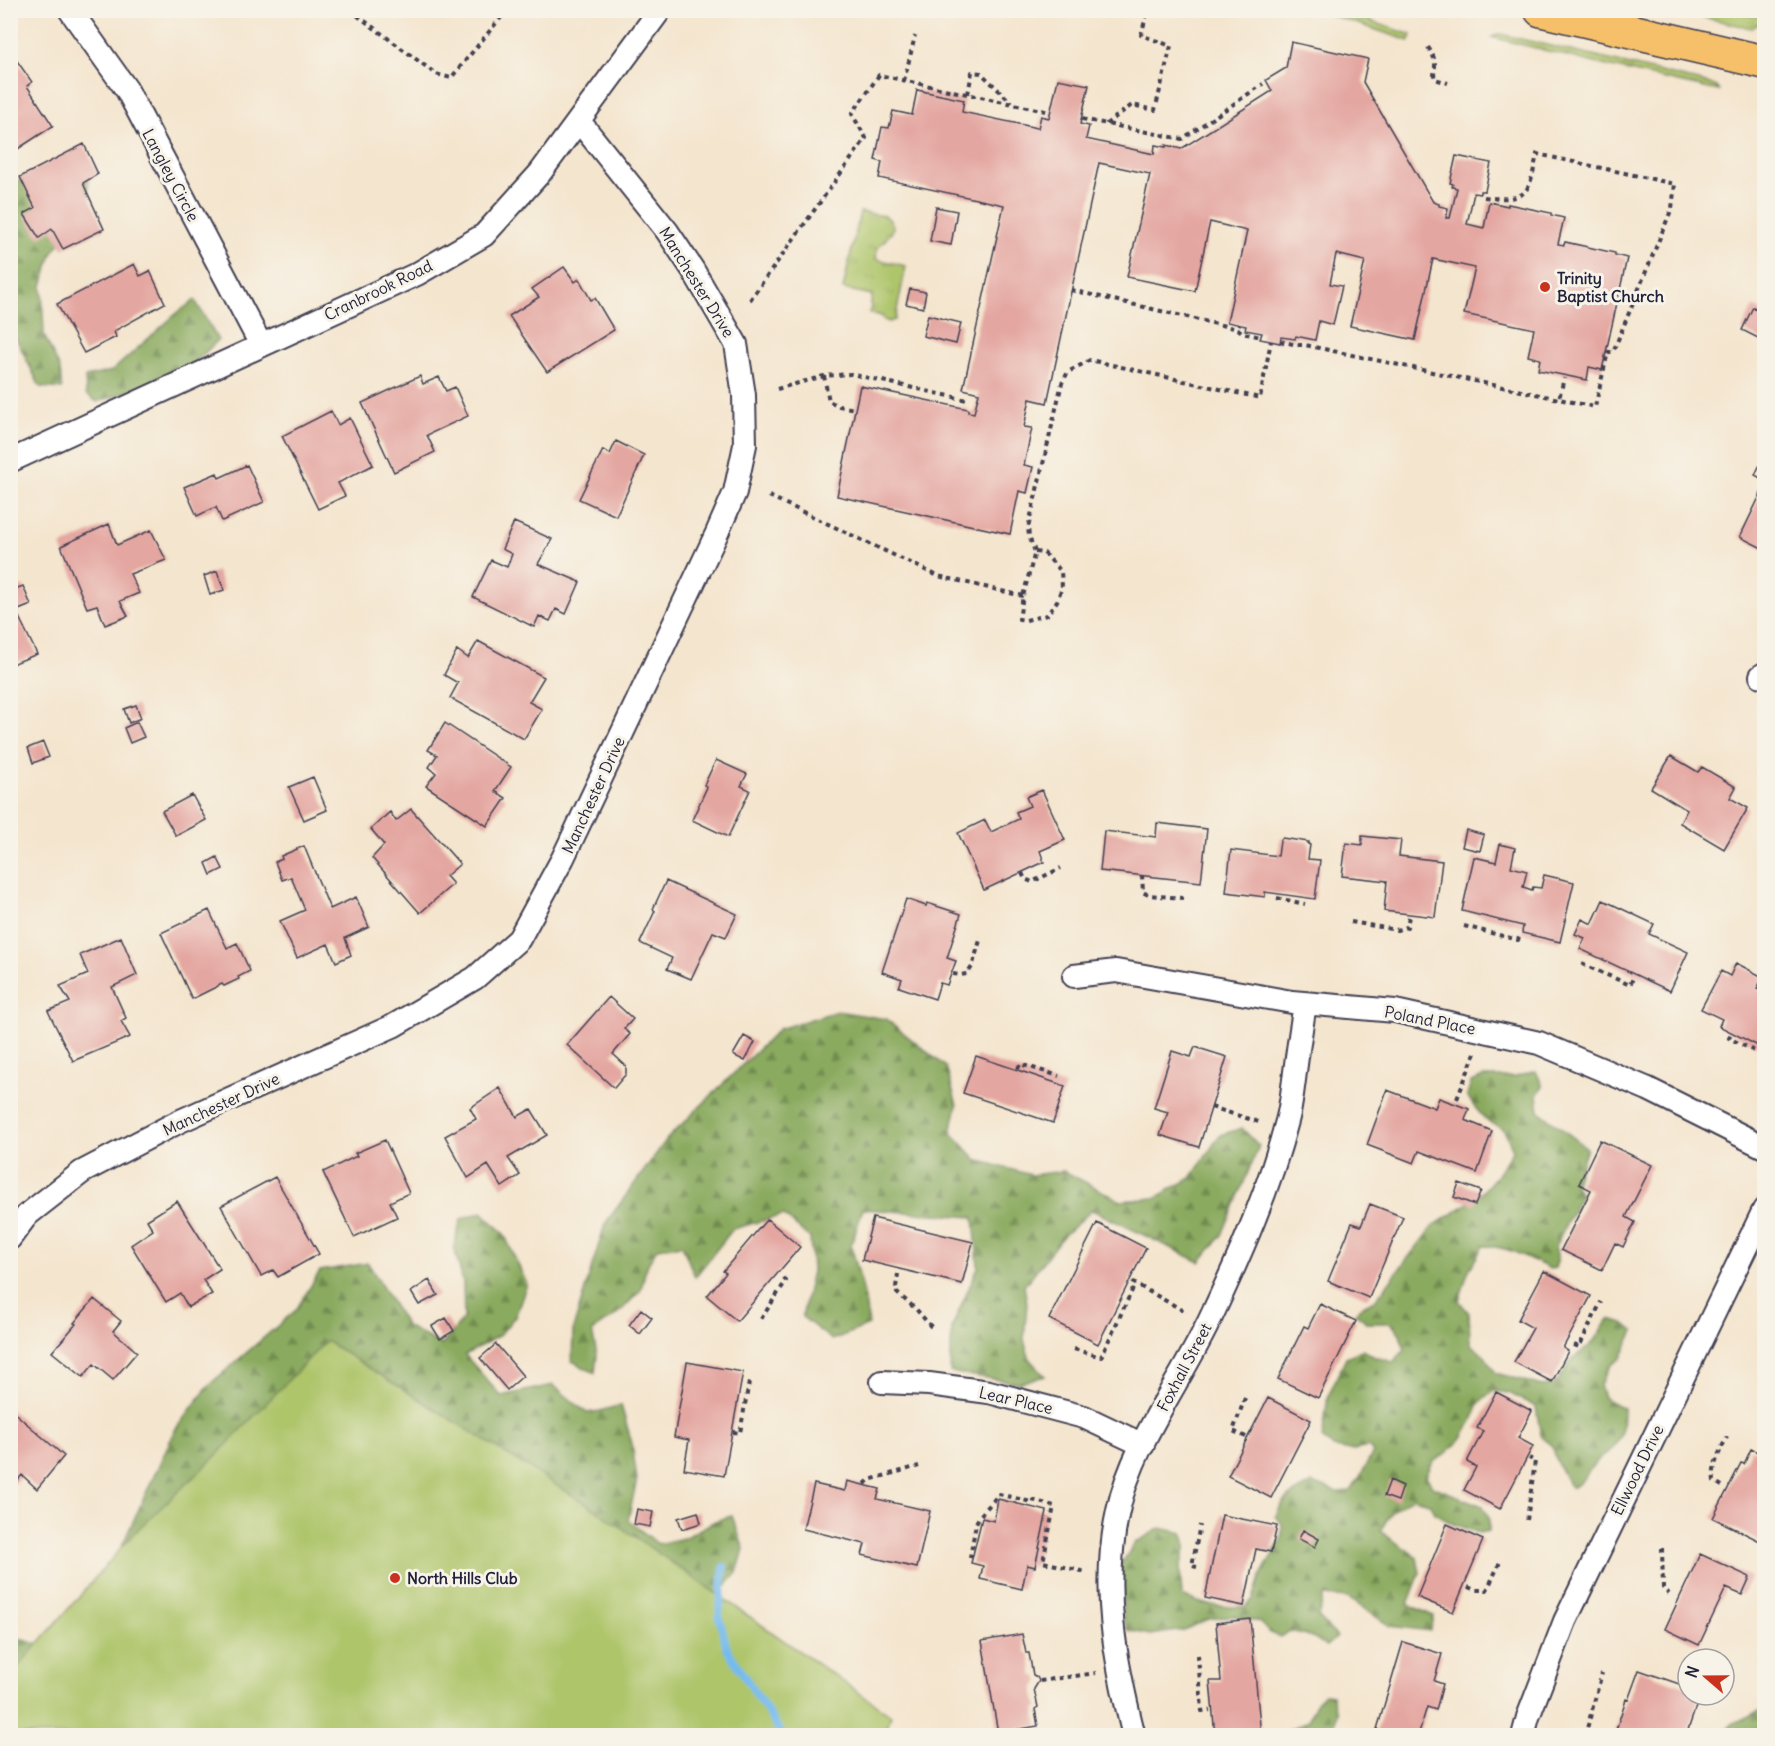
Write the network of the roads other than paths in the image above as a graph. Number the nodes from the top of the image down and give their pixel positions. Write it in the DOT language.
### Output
graph roads {
  1 [pos="70,10"];
  2 [pos="660,10"];
  3 [pos="1541,10"];
  4 [pos="1764,62"];
  5 [pos="579,122"];
  6 [pos="261,345"];
  7 [pos="10,461"];
  8 [pos="1074,976"];
  9 [pos="1305,1004"];
  10 [pos="1764,1147"];
  11 [pos="1764,1210"];
  12 [pos="10,1238"];
  13 [pos="882,1382"];
  14 [pos="1143,1445"];
  15 [pos="1134,1736"];
  16 [pos="1523,1736"];
  1 -- 6 [label="street, Langley Circle"];
  2 -- 5 [label="street, Cranbrook Road"];
  3 -- 4 [label="main road"];
  5 -- 6 [label="street, Cranbrook Road"];
  5 -- 12 [label="street, Manchester Drive"];
  6 -- 7 [label="street, Cranbrook Road"];
  8 -- 9 [label="street, Poland Place"];
  9 -- 10 [label="street, Poland Place"];
  9 -- 14 [label="street, Foxhall Street"];
  11 -- 16 [label="street, Ellwood Drive"];
  13 -- 14 [label="street, Lear Place"];
  14 -- 15 [label="street, Foxhall Street"];
}
